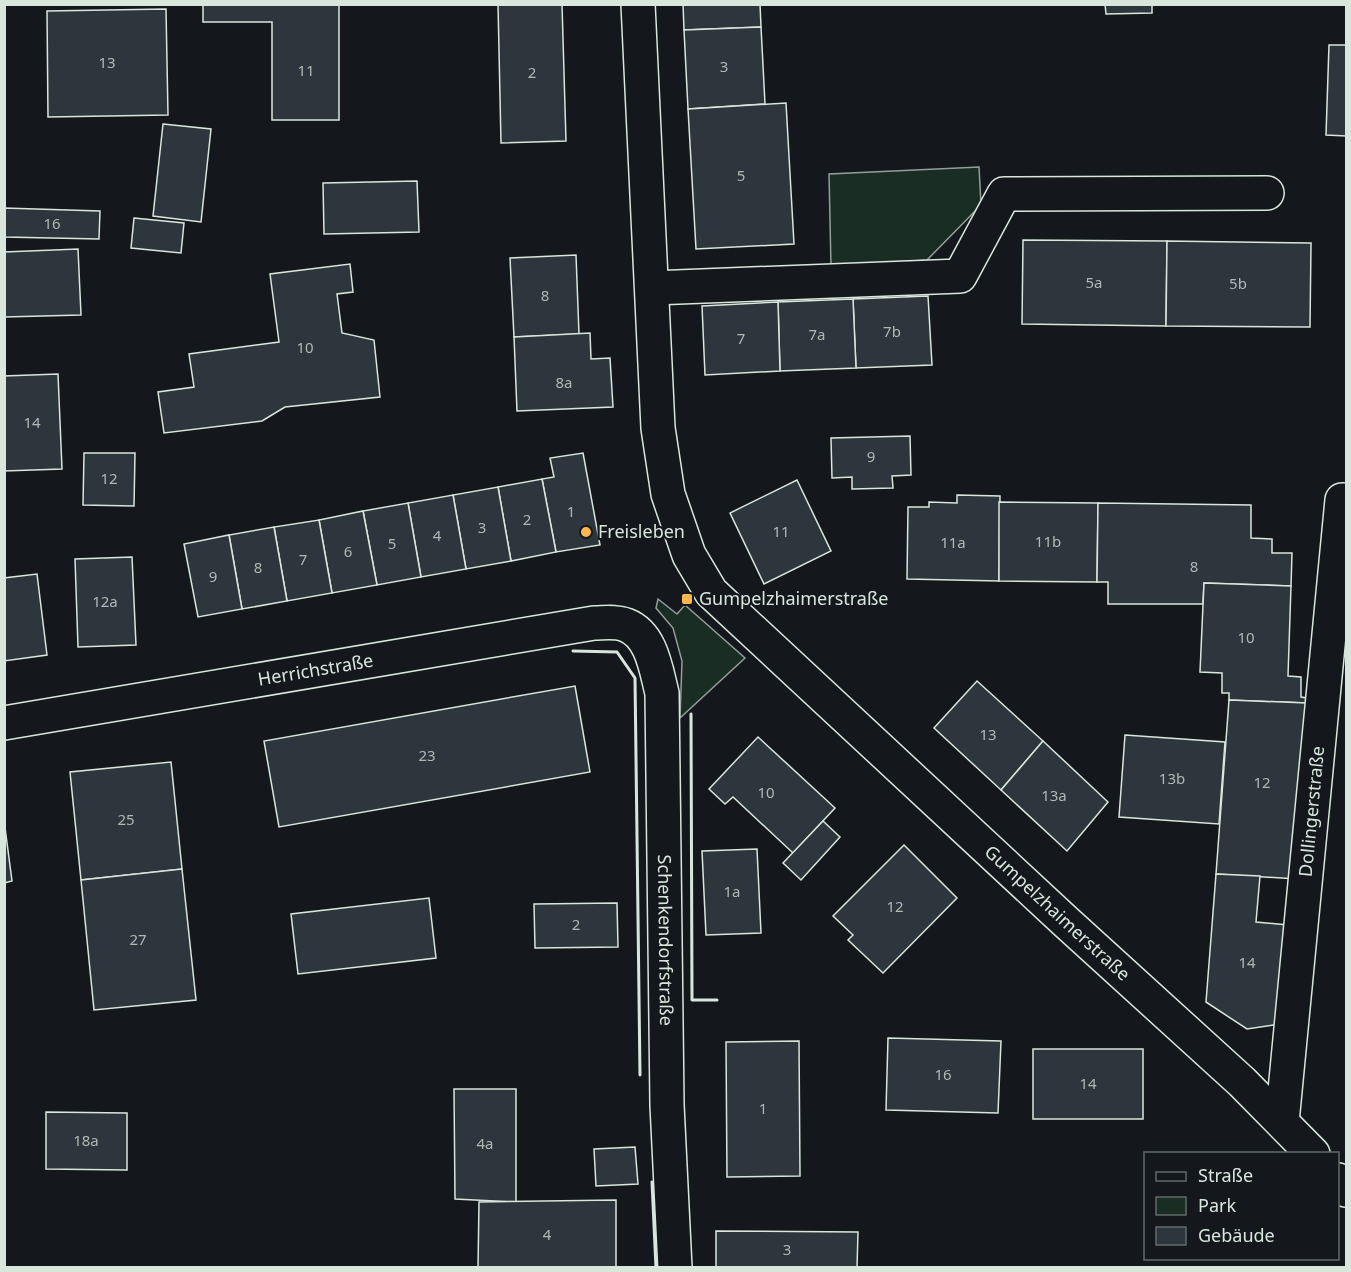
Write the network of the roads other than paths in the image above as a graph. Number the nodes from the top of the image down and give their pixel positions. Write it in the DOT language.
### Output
graph roads {
  1 [pos="638,4"];
  2 [pos="1267,193"];
  3 [pos="652,288"];
  4 [pos="1342,500"];
  5 [pos="628,625"];
  6 [pos="4,723"];
  7 [pos="1282,1122"];
  8 [pos="1311,1152"];
  9 [pos="675,1268"];
  1 -- 3 [label="street, Gumpelzhaimerstraße"];
  2 -- 3 [label="street"];
  3 -- 7 [label="street, Gumpelzhaimerstraße"];
  4 -- 7 [label="street, Dollingerstraße"];
  5 -- 6 [label="street, Herrichstraße"];
  5 -- 9 [label="street, Schenkendorfstraße"];
  7 -- 8 [label="street, Gumpelzhaimerstraße"];
}
